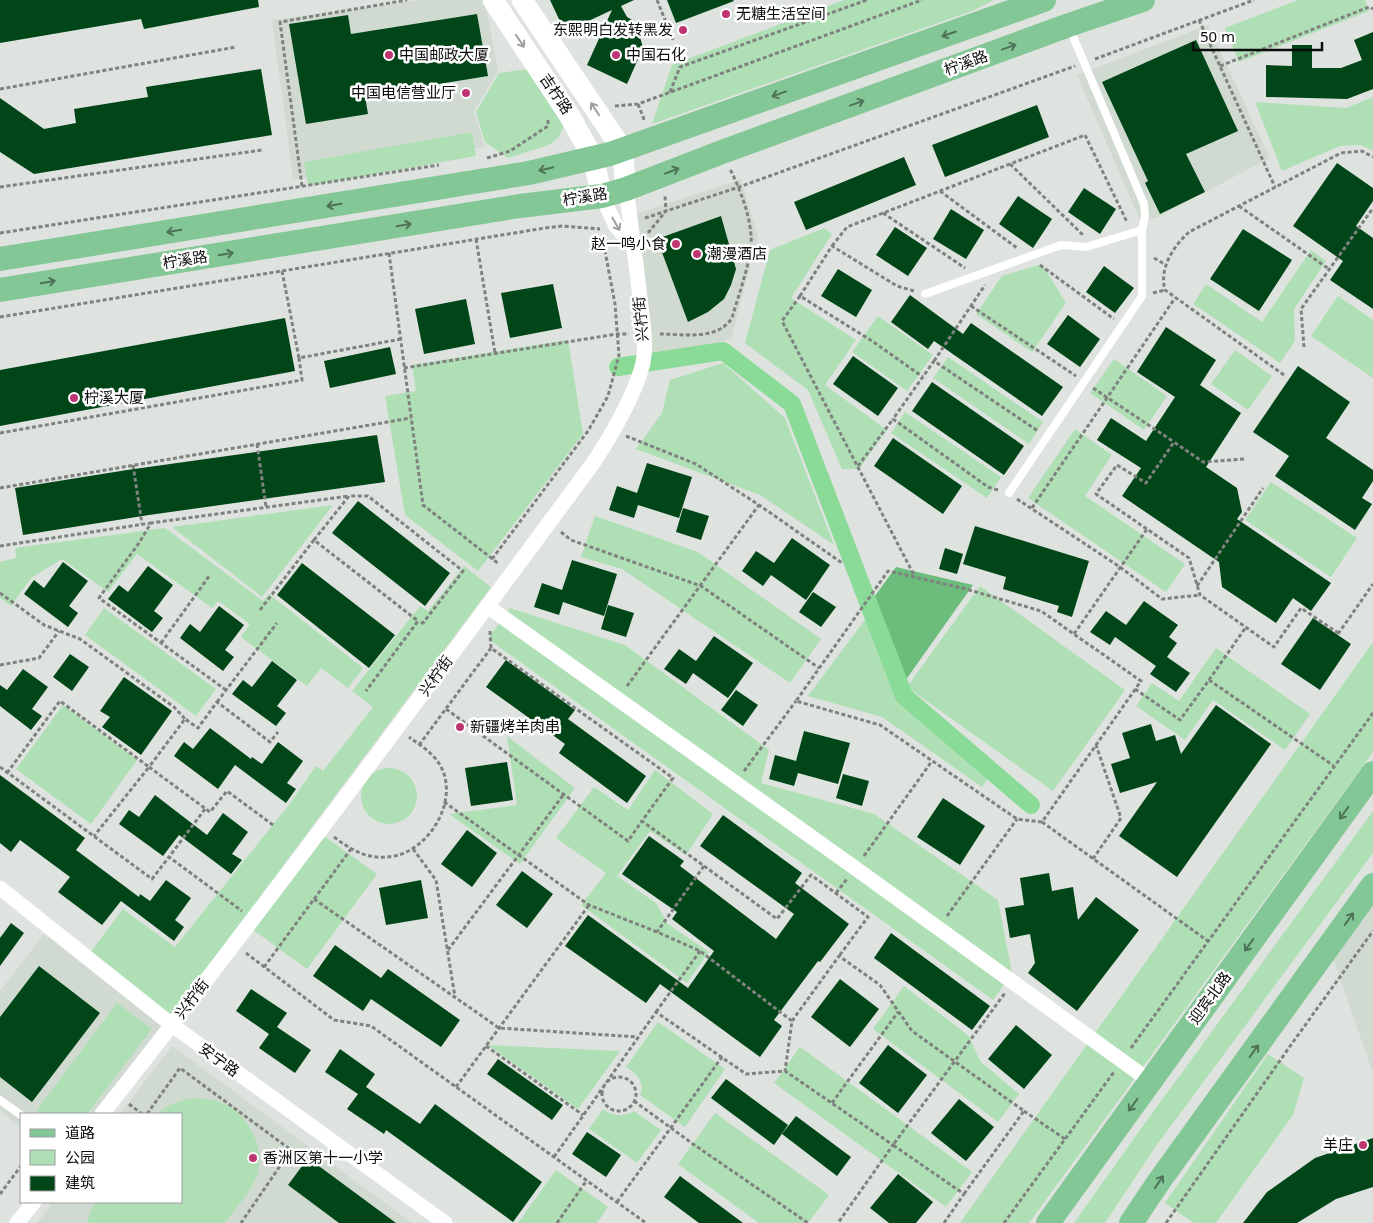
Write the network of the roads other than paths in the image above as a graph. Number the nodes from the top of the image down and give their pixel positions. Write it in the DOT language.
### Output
graph roads {
  1 [pos="493,0"];
  2 [pos="522,0"];
  3 [pos="1044,0"];
  4 [pos="1143,0"];
  5 [pos="1069,25"];
  6 [pos="815,81"];
  7 [pos="828,114"];
  8 [pos="622,149"];
  9 [pos="593,158"];
  10 [pos="626,189"];
  11 [pos="602,196"];
  12 [pos="368,200"];
  13 [pos="375,230"];
  14 [pos="1142,230"];
  15 [pos="635,249"];
  16 [pos="0,259"];
  17 [pos="0,290"];
  18 [pos="925,294"];
  19 [pos="1009,493"];
  20 [pos="488,606"];
  21 [pos="1373,773"];
  22 [pos="1373,885"];
  23 [pos="0,888"];
  24 [pos="172,1025"];
  25 [pos="1150,1081"];
  26 [pos="0,1100"];
  27 [pos="103,1113"];
  28 [pos="20,1114"];
  29 [pos="33,1203"];
  30 [pos="17,1223"];
  31 [pos="445,1223"];
  32 [pos="1048,1223"];
  33 [pos="1132,1223"];
  1 -- 9 [label="main road, 吉柠路, one-way"];
  8 -- 2 [label="main road, one-way"];
  3 -- 6 [label="main road, 柠溪路, one-way"];
  4 -- 5 [label="main road, 柠溪路"];
  7 -- 5 [label="main road, 柠溪路, one-way"];
  5 -- 14 [label="lane"];
  6 -- 7 [label="main road"];
  6 -- 8 [label="main road, 柠溪路, one-way"];
  10 -- 7 [label="main road, 柠溪路, one-way"];
  8 -- 9 [label="main road, 柠溪路"];
  8 -- 10 [label="main road"];
  9 -- 11 [label="main road, 吉柠路"];
  9 -- 12 [label="main road, 柠溪路, one-way"];
  10 -- 11 [label="main road, 柠溪路"];
  10 -- 15 [label="street, 兴柠街"];
  13 -- 11 [label="main road, 柠溪路, one-way"];
  11 -- 15 [label="street, one-way"];
  12 -- 13 [label="main road"];
  12 -- 16 [label="main road, 柠溪路, one-way"];
  17 -- 13 [label="main road, 柠溪路, one-way"];
  14 -- 18 [label="lane"];
  14 -- 19 [label="lane"];
  15 -- 20 [label="street, 兴柠街"];
  20 -- 24 [label="street, 兴柠街"];
  20 -- 25 [label="street"];
  21 -- 25 [label="main road, 迎宾北路, one-way"];
  33 -- 22 [label="main road, one-way"];
  23 -- 24 [label="street, 安宁路"];
  24 -- 27 [label="street, 兴柠街"];
  24 -- 31 [label="street, 安宁路"];
  25 -- 32 [label="main road, 迎宾北路, one-way"];
  26 -- 28 [label="lane"];
  29 -- 30 [label="street"];
}
